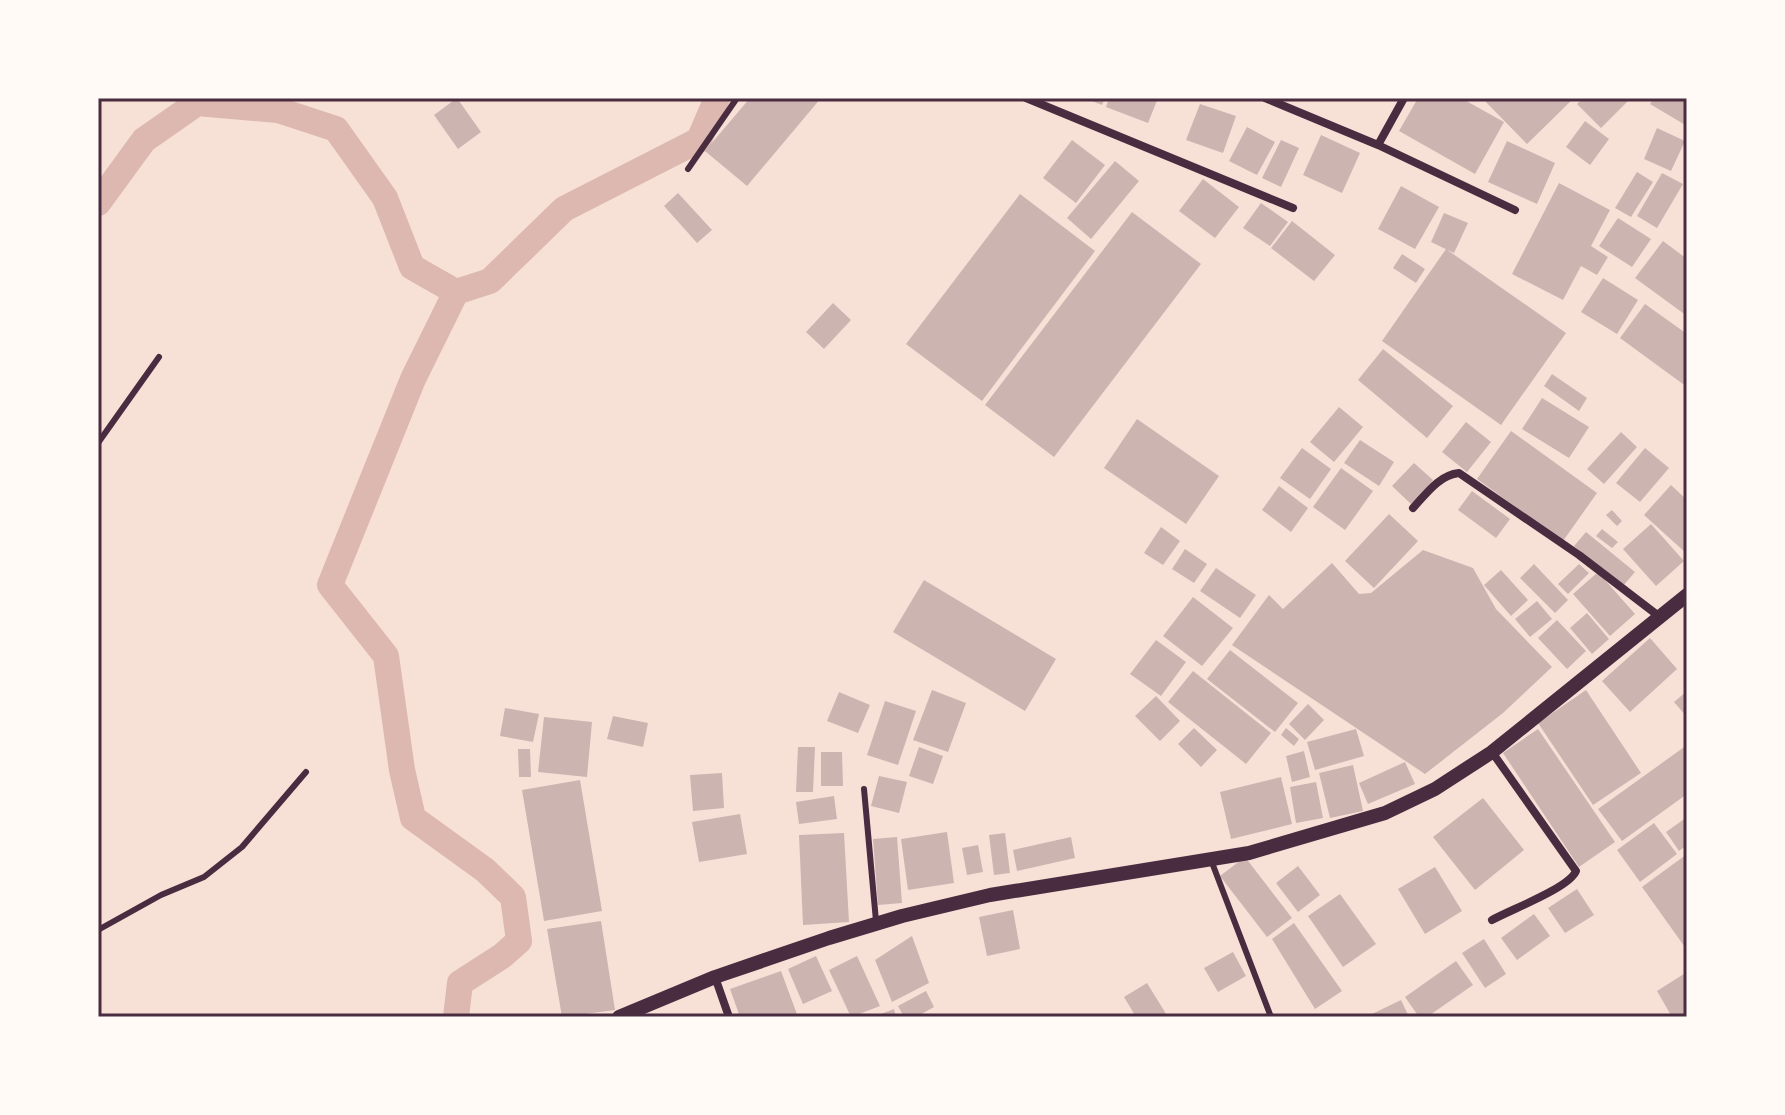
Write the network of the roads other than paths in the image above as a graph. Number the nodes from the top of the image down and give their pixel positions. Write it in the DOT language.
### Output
graph roads {
  1 [pos="737,98"];
  2 [pos="1026,98"];
  3 [pos="1265,98"];
  4 [pos="1404,98"];
  5 [pos="1378,145"];
  6 [pos="688,169"];
  7 [pos="1293,208"];
  8 [pos="1515,210"];
  9 [pos="159,357"];
  10 [pos="98,443"];
  11 [pos="1413,508"];
  12 [pos="1687,595"];
  13 [pos="1660,617"];
  14 [pos="1492,752"];
  15 [pos="306,772"];
  16 [pos="864,789"];
  17 [pos="1211,860"];
  18 [pos="1492,920"];
  19 [pos="876,925"];
  20 [pos="98,930"];
  21 [pos="715,977"];
  22 [pos="619,1017"];
  23 [pos="729,1017"];
  24 [pos="1271,1017"];
  1 -- 6 [label="lane"];
  2 -- 7 [label="street"];
  3 -- 5 [label="street"];
  4 -- 5 [label="street"];
  5 -- 8 [label="street"];
  9 -- 10 [label="lane"];
  11 -- 13 [label="street"];
  12 -- 13 [label="street"];
  13 -- 14 [label="street"];
  14 -- 17 [label="street"];
  14 -- 18 [label="street"];
  15 -- 20 [label="lane"];
  16 -- 19 [label="lane"];
  17 -- 19 [label="street"];
  17 -- 24 [label="lane"];
  19 -- 21 [label="street"];
  21 -- 22 [label="street"];
  21 -- 23 [label="street"];
}
